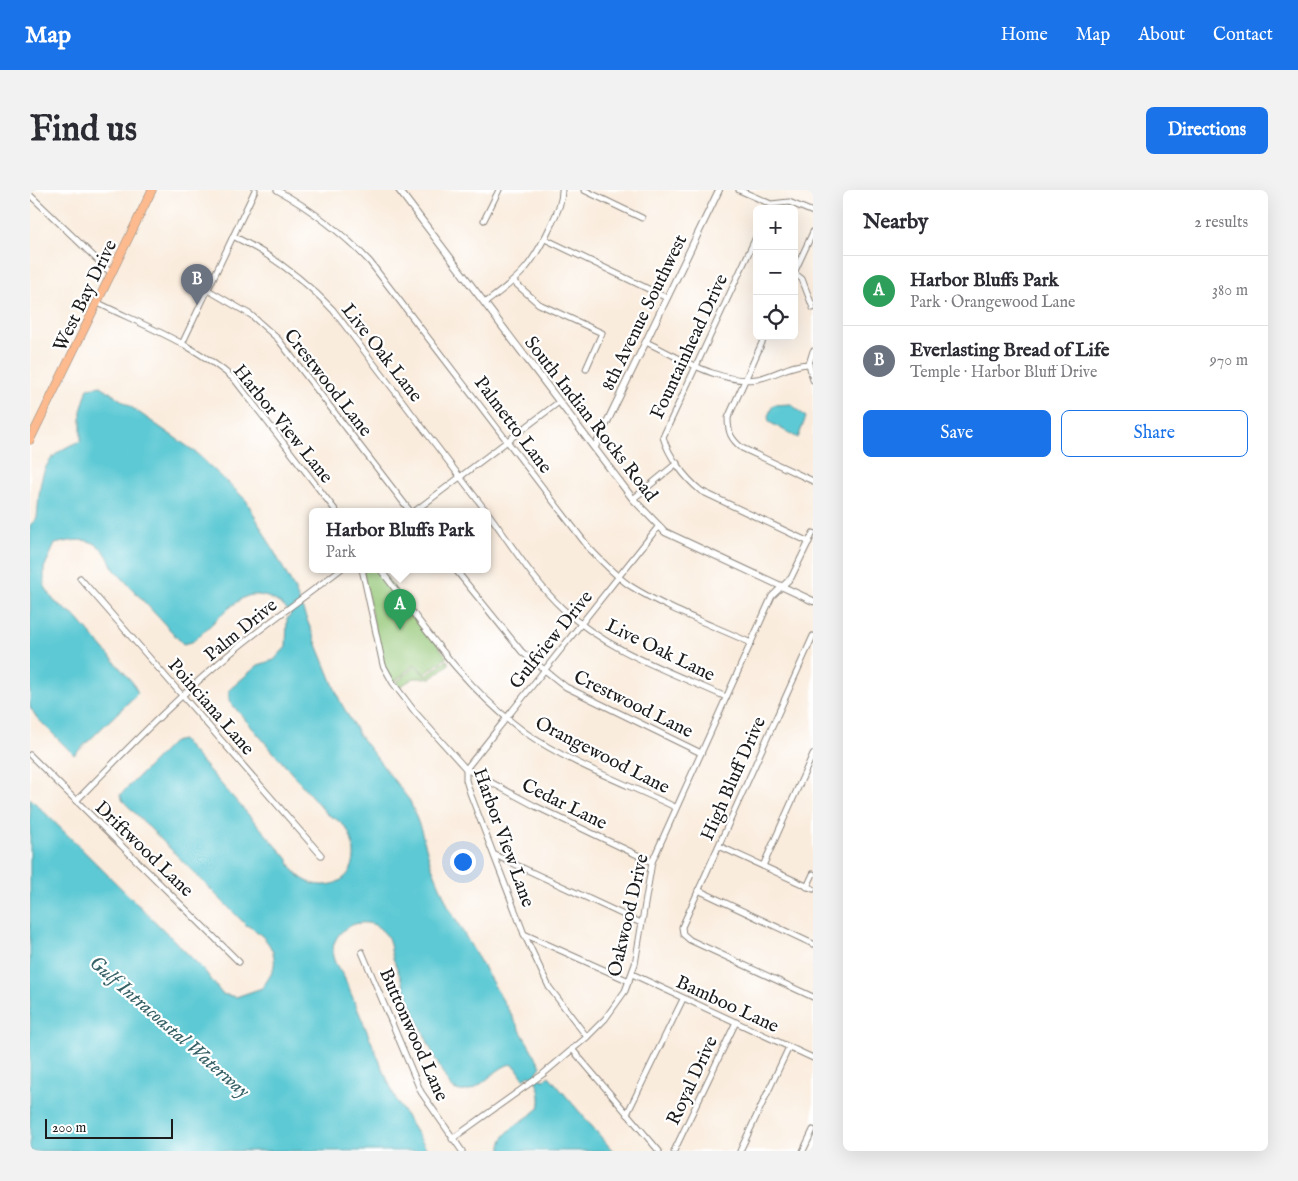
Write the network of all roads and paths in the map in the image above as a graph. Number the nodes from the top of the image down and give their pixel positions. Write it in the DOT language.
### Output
graph roads {
  1 [pos="152,190"];
  2 [pos="255,190"];
  3 [pos="278,190"];
  4 [pos="399,190"];
  5 [pos="499,190"];
  6 [pos="562,190"];
  7 [pos="584,190"];
  8 [pos="719,190"];
  9 [pos="739,190"];
  10 [pos="30,195"];
  11 [pos="768,205"];
  12 [pos="775,205"];
  13 [pos="796,205"];
  14 [pos="798,206"];
  15 [pos="813,212"];
  16 [pos="642,218"];
  17 [pos="484,220"];
  18 [pos="813,232"];
  19 [pos="233,236"];
  20 [pos="545,239"];
  21 [pos="753,244"];
  22 [pos="798,264"];
  23 [pos="112,274"];
  24 [pos="798,276"];
  25 [pos="514,282"];
  26 [pos="208,290"];
  27 [pos="667,298"];
  28 [pos="98,303"];
  29 [pos="485,303"];
  30 [pos="813,308"];
  31 [pos="763,340"];
  32 [pos="646,342"];
  33 [pos="182,344"];
  34 [pos="813,351"];
  35 [pos="809,364"];
  36 [pos="696,365"];
  37 [pos="586,369"];
  38 [pos="745,380"];
  39 [pos="813,380"];
  40 [pos="559,402"];
  41 [pos="30,440"];
  42 [pos="508,441"];
  43 [pos="595,447"];
  44 [pos="677,463"];
  45 [pos="460,478"];
  46 [pos="813,481"];
  47 [pos="633,498"];
  48 [pos="334,508"];
  49 [pos="408,508"];
  50 [pos="419,508"];
  51 [pos="484,508"];
  52 [pos="491,517"];
  53 [pos="658,527"];
  54 [pos="813,533"];
  55 [pos="809,542"];
  56 [pos="336,573"];
  57 [pos="363,573"];
  58 [pos="383,573"];
  59 [pos="457,573"];
  60 [pos="619,577"];
  61 [pos="80,578"];
  62 [pos="783,587"];
  63 [pos="813,601"];
  64 [pos="581,625"];
  65 [pos="813,636"];
  66 [pos="751,643"];
  67 [pos="544,671"];
  68 [pos="182,696"];
  69 [pos="726,697"];
  70 [pos="506,718"];
  71 [pos="701,753"];
  72 [pos="813,754"];
  73 [pos="30,755"];
  74 [pos="466,769"];
  75 [pos="76,801"];
  76 [pos="676,807"];
  77 [pos="719,846"];
  78 [pos="321,854"];
  79 [pos="495,855"];
  80 [pos="652,862"];
  81 [pos="762,866"];
  82 [pos="813,874"];
  83 [pos="810,888"];
  84 [pos="698,890"];
  85 [pos="641,923"];
  86 [pos="524,934"];
  87 [pos="813,944"];
  88 [pos="362,952"];
  89 [pos="239,962"];
  90 [pos="632,974"];
  91 [pos="629,981"];
  92 [pos="813,997"];
  93 [pos="683,999"];
  94 [pos="736,1022"];
  95 [pos="587,1037"];
  96 [pos="789,1047"];
  97 [pos="572,1049"];
  98 [pos="813,1058"];
  99 [pos="627,1114"];
  100 [pos="813,1130"];
  101 [pos="452,1139"];
  102 [pos="462,1151"];
  103 [pos="659,1151"];
  104 [pos="674,1151"];
  105 [pos="740,1151"];
  106 [pos="803,1151"];
  1 -- 23 [label="main road, West Bay Drive"];
  2 -- 19 [label="street"];
  3 -- 42 [label="street, Palmetto Lane"];
  4 -- 29 [label="street, South Indian Rocks Road"];
  5 -- 17 [label="street"];
  6 -- 20 [label="street"];
  7 -- 16 [label="street"];
  8 -- 27 [label="street, 8th Avenue Southwest"];
  9 -- 11 [label="street"];
  10 -- 23 [label="street"];
  12 -- 13 [label="street"];
  14 -- 15 [label="street"];
  18 -- 22 [label="street"];
  19 -- 26 [label="street"];
  19 -- 45 [label="street, Live Oak Lane"];
  20 -- 25 [label="street"];
  20 -- 27 [label="street"];
  21 -- 36 [label="street, Fountainhead Drive"];
  23 -- 28 [label="main road, West Bay Drive"];
  24 -- 30 [label="street"];
  25 -- 29 [label="street"];
  25 -- 37 [label="street"];
  26 -- 33 [label="street"];
  26 -- 49 [label="street, Crestwood Lane"];
  27 -- 32 [label="street, 8th Avenue Southwest"];
  28 -- 33 [label="street, Harbor View Lane"];
  28 -- 41 [label="main road, West Bay Drive"];
  29 -- 40 [label="street, South Indian Rocks Road"];
  31 -- 38 [label="street"];
  32 -- 36 [label="street"];
  32 -- 43 [label="street, 8th Avenue Southwest"];
  33 -- 48 [label="street, Harbor View Lane"];
  34 -- 35 [label="street"];
  35 -- 38 [label="street"];
  35 -- 39 [label="street"];
  36 -- 38 [label="street"];
  36 -- 44 [label="street, Fountainhead Drive"];
  38 -- 46 [label="street"];
  40 -- 42 [label="street"];
  40 -- 43 [label="street, South Indian Rocks Road"];
  42 -- 45 [label="street"];
  42 -- 60 [label="street, Palmetto Lane"];
  43 -- 47 [label="street, South Indian Rocks Road"];
  44 -- 47 [label="street"];
  44 -- 55 [label="street, Fountainhead Drive"];
  45 -- 50 [label="street"];
  45 -- 51 [label="street, Live Oak Lane"];
  47 -- 53 [label="street, South Indian Rocks Road"];
  52 -- 64 [label="street, Live Oak Lane"];
  53 -- 60 [label="street, Gulfview Drive"];
  53 -- 62 [label="street, South Indian Rocks Road"];
  54 -- 55 [label="street, Oakwood Drive"];
  55 -- 62 [label="street, Oakwood Drive"];
  56 -- 68 [label="street, Palm Drive"];
  57 -- 74 [label="street, Harbor View Lane"];
  58 -- 70 [label="street, Orangewood Lane"];
  59 -- 67 [label="street, Crestwood Lane"];
  60 -- 64 [label="street, Gulfview Drive"];
  60 -- 66 [label="street, Palmetto Lane"];
  61 -- 68 [label="street, Poinciana Lane"];
  62 -- 63 [label="street, South Indian Rocks Road"];
  62 -- 66 [label="street, Oakwood Drive"];
  64 -- 67 [label="street, Gulfview Drive"];
  64 -- 69 [label="street, Live Oak Lane"];
  65 -- 77 [label="street, High Bluff Drive"];
  66 -- 69 [label="street, Oakwood Drive"];
  67 -- 70 [label="street, Gulfview Drive"];
  67 -- 71 [label="street, Crestwood Lane"];
  68 -- 75 [label="street, Palm Drive"];
  68 -- 78 [label="street, Poinciana Lane"];
  69 -- 71 [label="street, Oakwood Drive"];
  70 -- 74 [label="street, Gulfview Drive"];
  70 -- 76 [label="street, Orangewood Lane"];
  71 -- 76 [label="street, Oakwood Drive"];
  72 -- 81 [label="street"];
  73 -- 75 [label="street, Driftwood Lane"];
  74 -- 79 [label="street, Harbor View Lane"];
  74 -- 80 [label="street, Cedar Lane"];
  75 -- 89 [label="street, Driftwood Lane"];
  76 -- 80 [label="street, Oakwood Drive"];
  77 -- 81 [label="street"];
  77 -- 84 [label="street, High Bluff Drive"];
  79 -- 85 [label="street"];
  79 -- 86 [label="street, Harbor View Lane"];
  80 -- 85 [label="street, Oakwood Drive"];
  81 -- 83 [label="street"];
  82 -- 83 [label="street"];
  84 -- 87 [label="street"];
  84 -- 92 [label="street, High Bluff Drive"];
  85 -- 90 [label="street, Oakwood Drive"];
  86 -- 91 [label="street"];
  86 -- 95 [label="street, Harbor View Lane"];
  88 -- 101 [label="street, Buttonwood Lane"];
  90 -- 91 [label="street, Oakwood Drive"];
  90 -- 93 [label="street, Bamboo Lane"];
  91 -- 95 [label="street, Oakwood Drive"];
  93 -- 94 [label="street, Bamboo Lane"];
  93 -- 99 [label="street"];
  94 -- 96 [label="street, Bamboo Lane"];
  94 -- 104 [label="street, Royal Drive"];
  95 -- 97 [label="street, Oakwood Drive"];
  96 -- 98 [label="street, Bamboo Lane"];
  96 -- 105 [label="street"];
  97 -- 99 [label="street"];
  97 -- 101 [label="street, Oakwood Drive"];
  99 -- 103 [label="street"];
  100 -- 106 [label="street"];
  101 -- 102 [label="street, Buttonwood Lane"];
}
